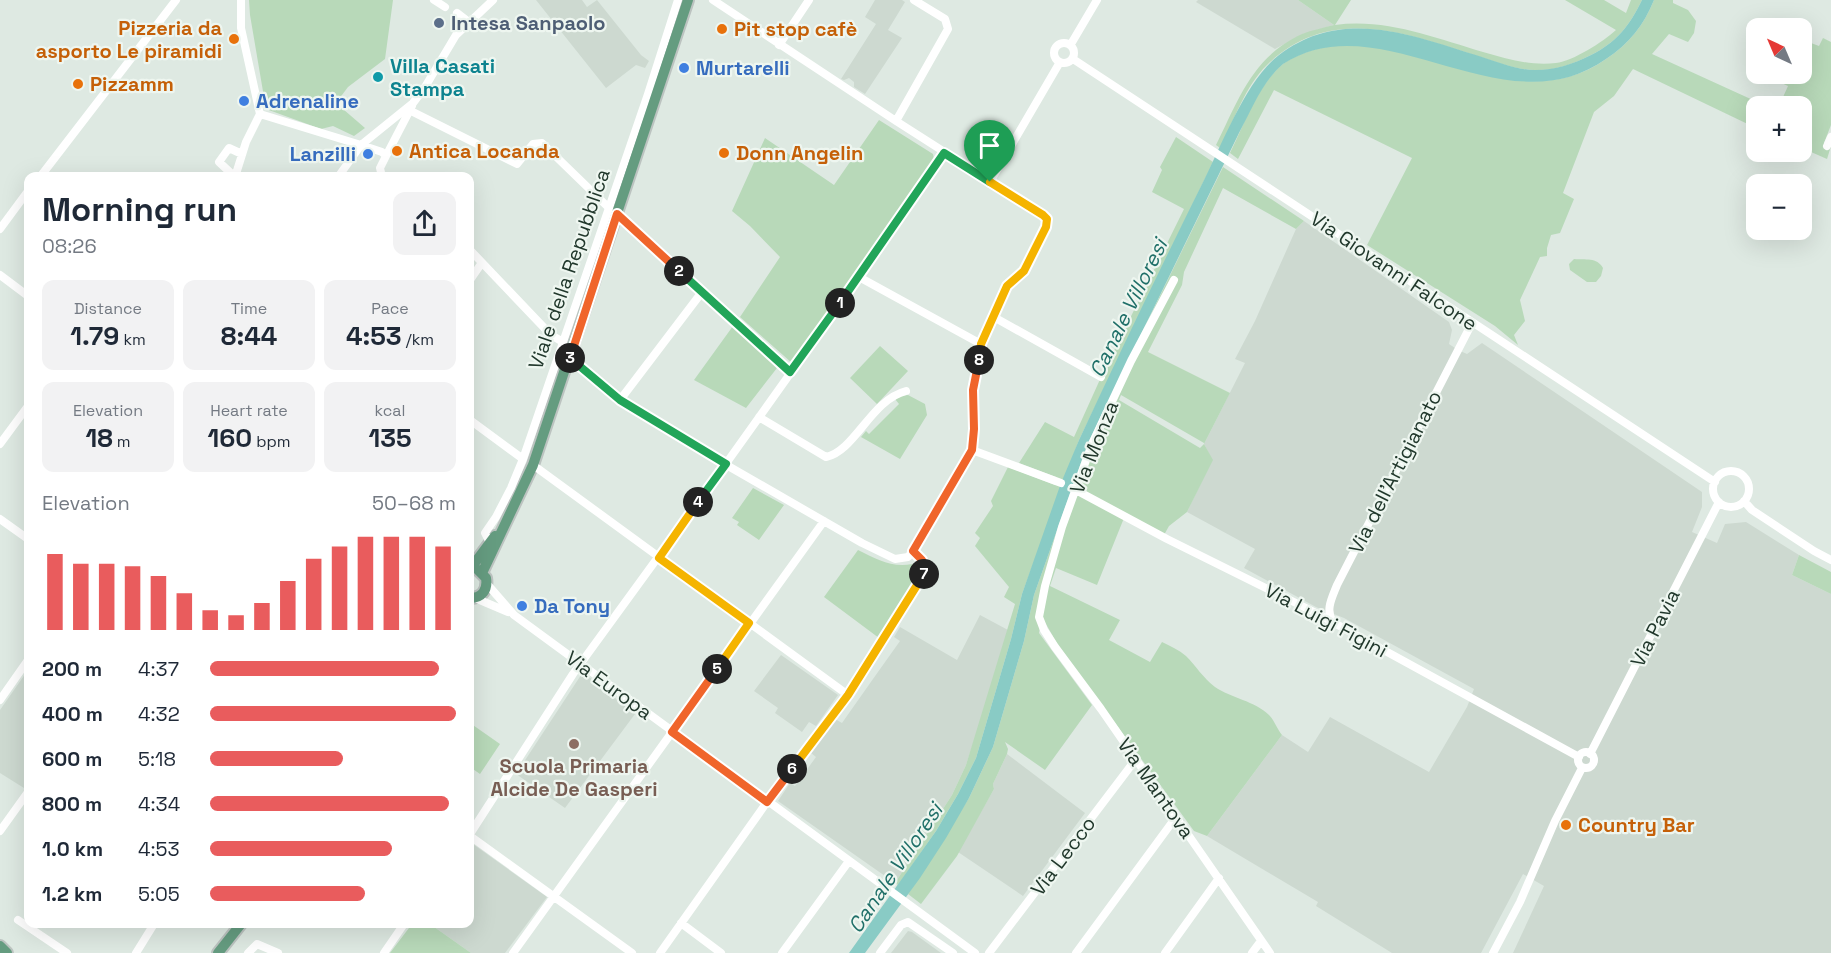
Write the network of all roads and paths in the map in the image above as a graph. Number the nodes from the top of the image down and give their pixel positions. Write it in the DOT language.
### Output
graph roads {
  1 [pos="241,0"];
  2 [pos="434,0"];
  3 [pos="493,0"];
  4 [pos="678,0"];
  5 [pos="688,0"];
  6 [pos="713,0"];
  7 [pos="809,0"];
  8 [pos="914,0"];
  9 [pos="1097,0"];
  10 [pos="172,1"];
  11 [pos="445,7"];
  12 [pos="457,13"];
  13 [pos="470,23"];
  14 [pos="1071,44"];
  15 [pos="779,45"];
  16 [pos="1073,59"];
  17 [pos="1060,62"];
  18 [pos="412,107"];
  19 [pos="260,114"];
  20 [pos="896,121"];
  21 [pos="1831,137"];
  22 [pos="361,145"];
  23 [pos="1827,146"];
  24 [pos="944,153"];
  25 [pos="242,154"];
  26 [pos="386,156"];
  27 [pos="44,172"];
  28 [pos="230,172"];
  29 [pos="237,172"];
  30 [pos="342,172"];
  31 [pos="381,172"];
  32 [pos="990,182"];
  33 [pos="24,196"];
  34 [pos="613,211"];
  35 [pos="0,229"];
  36 [pos="474,255"];
  37 [pos="481,264"];
  38 [pos="474,274"];
  39 [pos="0,275"];
  40 [pos="859,277"];
  41 [pos="1174,280"];
  42 [pos="702,292"];
  43 [pos="24,293"];
  44 [pos="993,316"];
  45 [pos="1472,323"];
  46 [pos="563,342"];
  47 [pos="981,344"];
  48 [pos="569,357"];
  49 [pos="790,372"];
  50 [pos="1101,377"];
  51 [pos="906,392"];
  52 [pos="620,400"];
  53 [pos="24,411"];
  54 [pos="759,417"];
  55 [pos="474,423"];
  56 [pos="0,444"];
  57 [pos="972,450"];
  58 [pos="523,459"];
  59 [pos="726,464"];
  60 [pos="533,465"];
  61 [pos="1715,482"];
  62 [pos="1060,483"];
  63 [pos="1074,489"];
  64 [pos="518,497"];
  65 [pos="1744,501"];
  66 [pos="1719,502"];
  67 [pos="0,519"];
  68 [pos="824,521"];
  69 [pos="24,536"];
  70 [pos="490,543"];
  71 [pos="913,551"];
  72 [pos="659,558"];
  73 [pos="1831,560"];
  74 [pos="474,563"];
  75 [pos="474,570"];
  76 [pos="482,573"];
  77 [pos="487,584"];
  78 [pos="474,598"];
  79 [pos="474,600"];
  80 [pos="514,615"];
  81 [pos="1333,622"];
  82 [pos="749,623"];
  83 [pos="1040,623"];
  84 [pos="580,664"];
  85 [pos="24,666"];
  86 [pos="848,695"];
  87 [pos="0,700"];
  88 [pos="672,732"];
  89 [pos="1590,754"];
  90 [pos="1579,757"];
  91 [pos="1136,759"];
  92 [pos="1582,768"];
  93 [pos="24,798"];
  94 [pos="767,802"];
  95 [pos="1176,817"];
  96 [pos="474,829"];
  97 [pos="0,831"];
  98 [pos="474,838"];
  99 [pos="849,861"];
  100 [pos="1218,878"];
  101 [pos="553,897"];
  102 [pos="18,920"];
  103 [pos="681,923"];
  104 [pos="24,924"];
  105 [pos="30,928"];
  106 [pos="152,928"];
  107 [pos="238,928"];
  108 [pos="402,928"];
  109 [pos="1261,941"];
  110 [pos="0,946"];
  111 [pos="7,953"];
  112 [pos="67,953"];
  113 [pos="136,953"];
  114 [pos="218,953"];
  115 [pos="248,953"];
  116 [pos="278,953"];
  117 [pos="384,953"];
  118 [pos="513,953"];
  119 [pos="632,953"];
  120 [pos="660,953"];
  121 [pos="721,953"];
  122 [pos="782,953"];
  123 [pos="880,953"];
  124 [pos="953,953"];
  125 [pos="975,953"];
  126 [pos="989,953"];
  127 [pos="1076,953"];
  128 [pos="1165,953"];
  129 [pos="1252,953"];
  130 [pos="1270,953"];
  131 [pos="1493,953"];
  1 -- 19 [label="street"];
  2 -- 11 [label="street"];
  3 -- 13 [label="street"];
  4 -- 34 [label="street, Viale della Repubblica"];
  5 -- 34 [label="main road, Viale della Repubblica"];
  6 -- 15 [label="street"];
  7 -- 15 [label="street"];
  8 -- 20 [label="street"];
  9 -- 14 [label="street"];
  10 -- 27 [label="street"];
  12 -- 13 [label="street"];
  13 -- 18 [label="street"];
  14 -- 16 [label="street"];
  14 -- 17 [label="street"];
  15 -- 20 [label="street"];
  16 -- 17 [label="street"];
  16 -- 45 [label="street, Via Giovanni Falcone"];
  17 -- 32 [label="street"];
  18 -- 22 [label="street"];
  18 -- 26 [label="street"];
  18 -- 34 [label="street"];
  19 -- 22 [label="street"];
  19 -- 25 [label="street"];
  20 -- 24 [label="street"];
  21 -- 23 [label="street"];
  22 -- 26 [label="street"];
  22 -- 30 [label="street"];
  24 -- 32 [label="street"];
  24 -- 40 [label="street"];
  25 -- 28 [label="street"];
  25 -- 29 [label="street"];
  26 -- 31 [label="street"];
  32 -- 44 [label="street"];
  33 -- 35 [label="street"];
  34 -- 42 [label="street"];
  34 -- 46 [label="street, Viale della Repubblica"];
  34 -- 48 [label="main road, Viale della Repubblica"];
  36 -- 37 [label="street"];
  37 -- 38 [label="street"];
  37 -- 46 [label="street"];
  39 -- 43 [label="street"];
  40 -- 47 [label="street"];
  40 -- 49 [label="street"];
  41 -- 63 [label="street, Via Monza"];
  42 -- 49 [label="street"];
  42 -- 52 [label="street"];
  44 -- 47 [label="street"];
  44 -- 50 [label="street"];
  45 -- 61 [label="street, Via Giovanni Falcone"];
  45 -- 81 [label="street, Via dell'Artigianato"];
  46 -- 58 [label="street, Viale della Repubblica"];
  47 -- 57 [label="street"];
  48 -- 52 [label="street"];
  48 -- 60 [label="main road, Viale della Repubblica"];
  49 -- 54 [label="street"];
  51 -- 54 [label="street"];
  52 -- 59 [label="street"];
  53 -- 56 [label="street"];
  54 -- 59 [label="street"];
  55 -- 58 [label="street"];
  57 -- 62 [label="street"];
  57 -- 71 [label="street"];
  58 -- 70 [label="street, Viale della Repubblica"];
  59 -- 68 [label="street"];
  59 -- 72 [label="street"];
  60 -- 64 [label="main road, Viale della Repubblica"];
  60 -- 72 [label="street"];
  61 -- 65 [label="street"];
  61 -- 66 [label="street"];
  63 -- 81 [label="street, Via Luigi Figini"];
  63 -- 83 [label="street, Via Monza"];
  64 -- 70 [label="main road, Viale della Repubblica"];
  64 -- 76 [label="main road, Viale della Repubblica"];
  65 -- 66 [label="street"];
  65 -- 73 [label="street"];
  66 -- 89 [label="street, Via Pavia"];
  67 -- 69 [label="street"];
  68 -- 71 [label="street"];
  68 -- 82 [label="street"];
  70 -- 74 [label="main road, Viale della Repubblica"];
  71 -- 86 [label="street"];
  72 -- 82 [label="street"];
  72 -- 84 [label="street"];
  75 -- 76 [label="main road"];
  76 -- 77 [label="main road"];
  77 -- 78 [label="main road"];
  77 -- 80 [label="street, Via Europa"];
  79 -- 80 [label="street, Via Europa"];
  80 -- 84 [label="street, Via Europa"];
  81 -- 90 [label="street, Via Luigi Figini"];
  82 -- 86 [label="street"];
  82 -- 88 [label="street"];
  83 -- 91 [label="street, Via Mantova"];
  84 -- 88 [label="street, Via Europa"];
  84 -- 96 [label="street"];
  85 -- 87 [label="street"];
  86 -- 94 [label="street"];
  88 -- 94 [label="street, Via Europa"];
  88 -- 101 [label="street"];
  89 -- 90 [label="street"];
  89 -- 92 [label="street"];
  90 -- 92 [label="street"];
  91 -- 95 [label="street, Via Mantova"];
  91 -- 126 [label="street, Via Lecco"];
  92 -- 131 [label="street"];
  93 -- 97 [label="street"];
  94 -- 99 [label="street, Via Europa"];
  94 -- 103 [label="street"];
  95 -- 100 [label="street, Via Mantova"];
  95 -- 127 [label="street"];
  98 -- 101 [label="street"];
  99 -- 122 [label="street"];
  99 -- 125 [label="street, Via Europa"];
  100 -- 109 [label="street, Via Mantova"];
  100 -- 128 [label="street"];
  101 -- 118 [label="street"];
  101 -- 119 [label="street"];
  102 -- 104 [label="street"];
  103 -- 120 [label="street"];
  103 -- 121 [label="street"];
  105 -- 112 [label="street"];
  106 -- 113 [label="street"];
  107 -- 114 [label="main road"];
  108 -- 117 [label="street"];
  109 -- 129 [label="street"];
  109 -- 130 [label="street, Via Mantova"];
  110 -- 111 [label="main road"];
  115 -- 116 [label="street"];
  123 -- 124 [label="street"];
}
